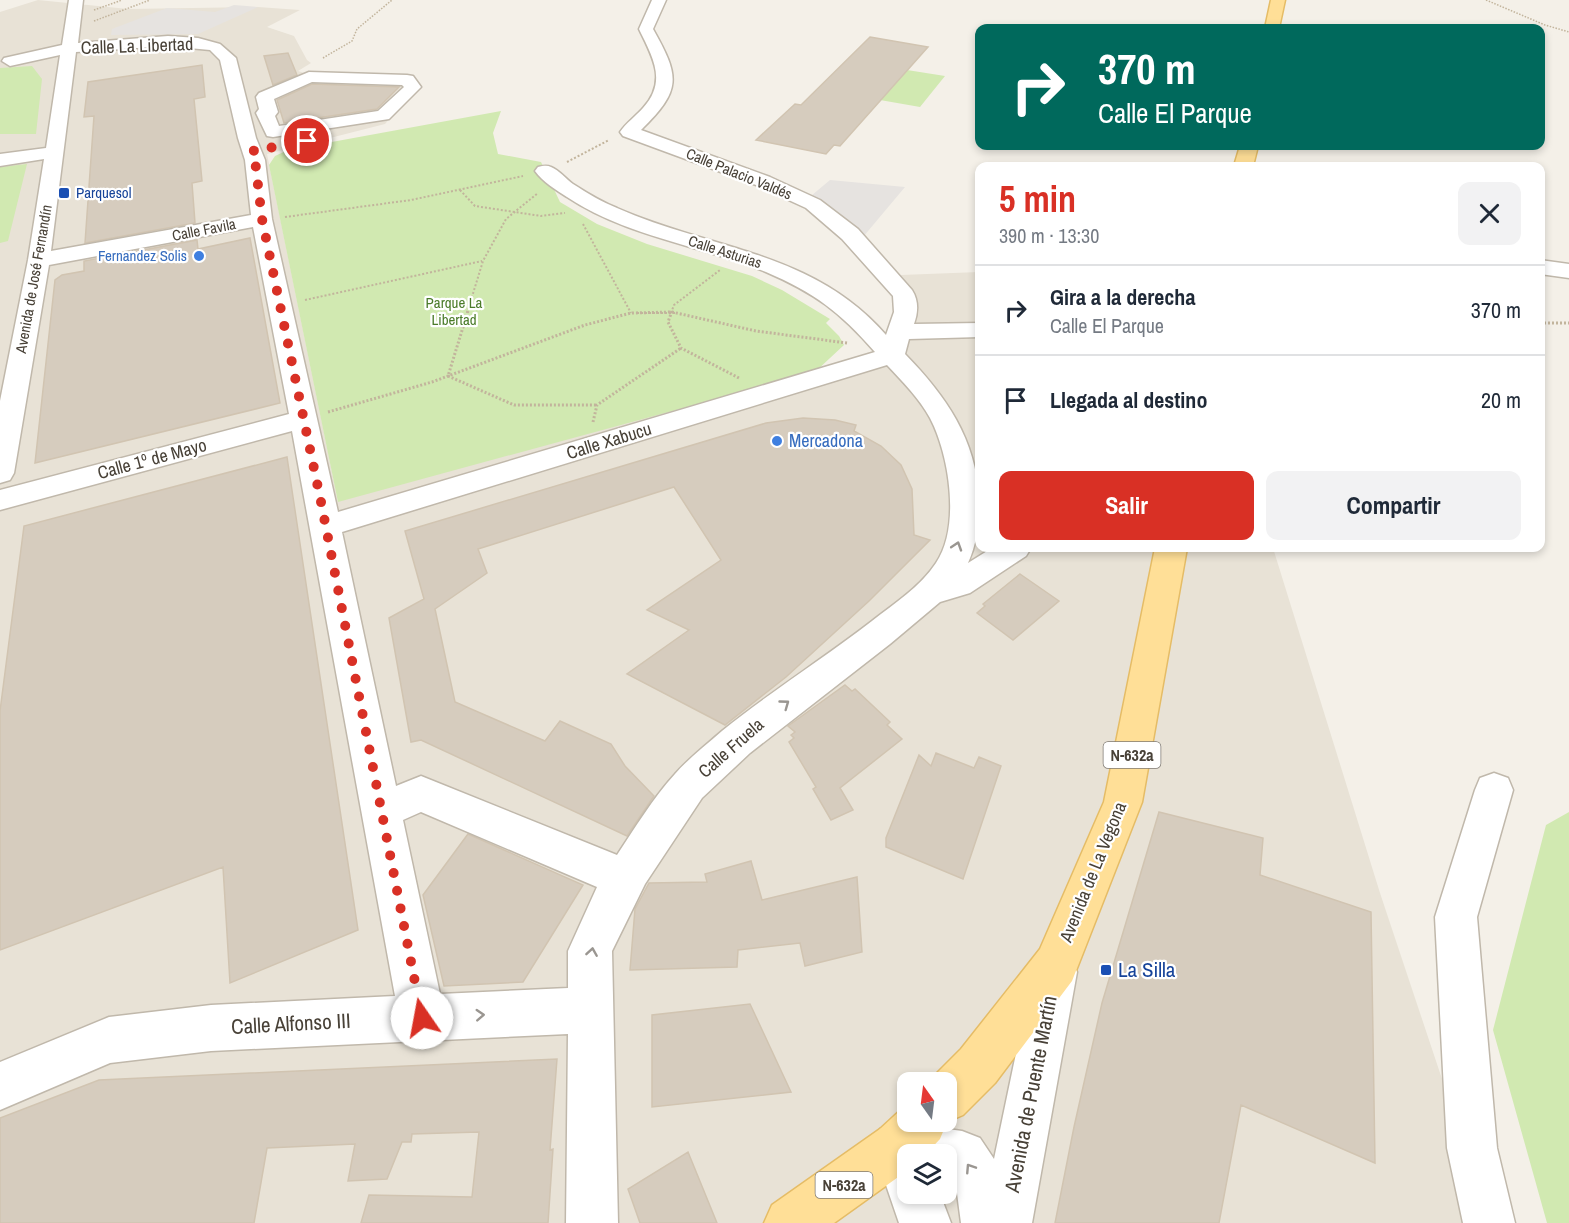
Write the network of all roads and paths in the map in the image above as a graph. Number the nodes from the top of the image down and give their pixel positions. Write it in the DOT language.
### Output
graph roads {
  1 [pos="76,0"];
  2 [pos="150,0"];
  3 [pos="392,0"];
  4 [pos="659,0"];
  5 [pos="1278,0"];
  6 [pos="1486,0"];
  7 [pos="1273,24"];
  8 [pos="1543,24"];
  9 [pos="1545,25"];
  10 [pos="1569,32"];
  11 [pos="72,41"];
  12 [pos="105,47"];
  13 [pos="321,59"];
  14 [pos="5,62"];
  15 [pos="242,116"];
  16 [pos="272,116"];
  17 [pos="363,130"];
  18 [pos="628,132"];
  19 [pos="252,151"];
  20 [pos="54,152"];
  21 [pos="0,160"];
  22 [pos="550,176"];
  23 [pos="460,190"];
  24 [pos="513,213"];
  25 [pos="564,213"];
  26 [pos="262,219"];
  27 [pos="581,222"];
  28 [pos="39,260"];
  29 [pos="483,261"];
  30 [pos="728,264"];
  31 [pos="1545,268"];
  32 [pos="1569,271"];
  33 [pos="280,306"];
  34 [pos="672,312"];
  35 [pos="631,313"];
  36 [pos="854,314"];
  37 [pos="1545,323"];
  38 [pos="1569,323"];
  39 [pos="975,331"];
  40 [pos="848,343"];
  41 [pos="897,344"];
  42 [pos="681,348"];
  43 [pos="842,351"];
  44 [pos="448,376"];
  45 [pos="734,385"];
  46 [pos="7,387"];
  47 [pos="597,405"];
  48 [pos="304,419"];
  49 [pos="603,422"];
  50 [pos="0,473"];
  51 [pos="0,500"];
  52 [pos="326,526"];
  53 [pos="1009,552"];
  54 [pos="1170,552"];
  55 [pos="930,593"];
  56 [pos="1494,790"];
  57 [pos="380,810"];
  58 [pos="623,878"];
  59 [pos="1056,965"];
  60 [pos="591,1010"];
  61 [pos="422,1018"];
  62 [pos="0,1086"];
  63 [pos="957,1087"];
  64 [pos="957,1155"];
  65 [pos="897,1156"];
  66 [pos="917,1204"];
  67 [pos="796,1222"];
  68 [pos="592,1223"];
  69 [pos="924,1223"];
  70 [pos="987,1223"];
  71 [pos="1006,1223"];
  72 [pos="1489,1223"];
  1 -- 11 [label="street, Avenida de José Fernandín"];
  2 -- 11 [label="path"];
  3 -- 13 [label="path"];
  4 -- 18 [label="street"];
  5 -- 7 [label="main road"];
  6 -- 8 [label="path"];
  9 -- 10 [label="path"];
  11 -- 12 [label="street, Calle La Libertad"];
  11 -- 12 [label="street"];
  11 -- 14 [label="street, Calle La Libertad"];
  11 -- 20 [label="street, Avenida de José Fernandín"];
  12 -- 15 [label="street, Calle La Libertad"];
  15 -- 16 [label="street"];
  15 -- 19 [label="street, Calle La Libertad"];
  16 -- 16 [label="street"];
  17 -- 19 [label="street"];
  18 -- 22 [label="path"];
  18 -- 41 [label="street, Calle Palacio Valdés"];
  19 -- 26 [label="street, Calle La Libertad"];
  20 -- 21 [label="street"];
  20 -- 28 [label="street, Avenida de José Fernandín"];
  22 -- 23 [label="path"];
  22 -- 24 [label="path"];
  22 -- 36 [label="street, Calle Asturias"];
  23 -- 24 [label="path"];
  23 -- 26 [label="path"];
  24 -- 25 [label="path"];
  24 -- 29 [label="path"];
  26 -- 28 [label="street, Calle Favila"];
  26 -- 33 [label="street, Calle La Libertad"];
  27 -- 35 [label="path"];
  28 -- 46 [label="street, Avenida de José Fernandín"];
  29 -- 33 [label="path"];
  29 -- 44 [label="path"];
  30 -- 34 [label="path"];
  31 -- 32 [label="street"];
  33 -- 48 [label="street, Calle La Libertad"];
  34 -- 35 [label="path"];
  34 -- 40 [label="path"];
  34 -- 42 [label="path"];
  35 -- 44 [label="path"];
  36 -- 40 [label="path"];
  36 -- 41 [label="street, Calle Asturias"];
  37 -- 38 [label="path"];
  39 -- 41 [label="street, Calle Xabucu"];
  40 -- 43 [label="path"];
  41 -- 52 [label="street, Calle Xabucu"];
  55 -- 41 [label="street, Calle Fruela, one-way"];
  42 -- 45 [label="path"];
  42 -- 47 [label="path"];
  44 -- 47 [label="path"];
  44 -- 48 [label="path"];
  46 -- 50 [label="street, Avenida de José Fernandín"];
  47 -- 49 [label="path"];
  48 -- 51 [label="street, Calle 1º de Mayo"];
  48 -- 52 [label="street, Calle La Libertad"];
  52 -- 57 [label="street, Calle La Libertad"];
  53 -- 55 [label="street"];
  54 -- 59 [label="main road, Avenida de La Vegona / N-632a"];
  58 -- 55 [label="street, Calle Fruela, one-way"];
  56 -- 72 [label="street"];
  57 -- 58 [label="street"];
  57 -- 61 [label="street, Calle La Libertad"];
  60 -- 58 [label="street, Calle Fruela, one-way"];
  59 -- 63 [label="main road, Avenida de La Vegona / N-632a"];
  59 -- 71 [label="street, Avenida de Puente Martín"];
  61 -- 60 [label="street, Calle Alfonso III, one-way"];
  60 -- 68 [label="street, Calle Fruela"];
  61 -- 62 [label="street, Calle Alfonso III"];
  70 -- 64 [label="street, Avenida de Puente Martín, one-way"];
  65 -- 67 [label="main road, N-632a"];
  66 -- 69 [label="street"];
}
